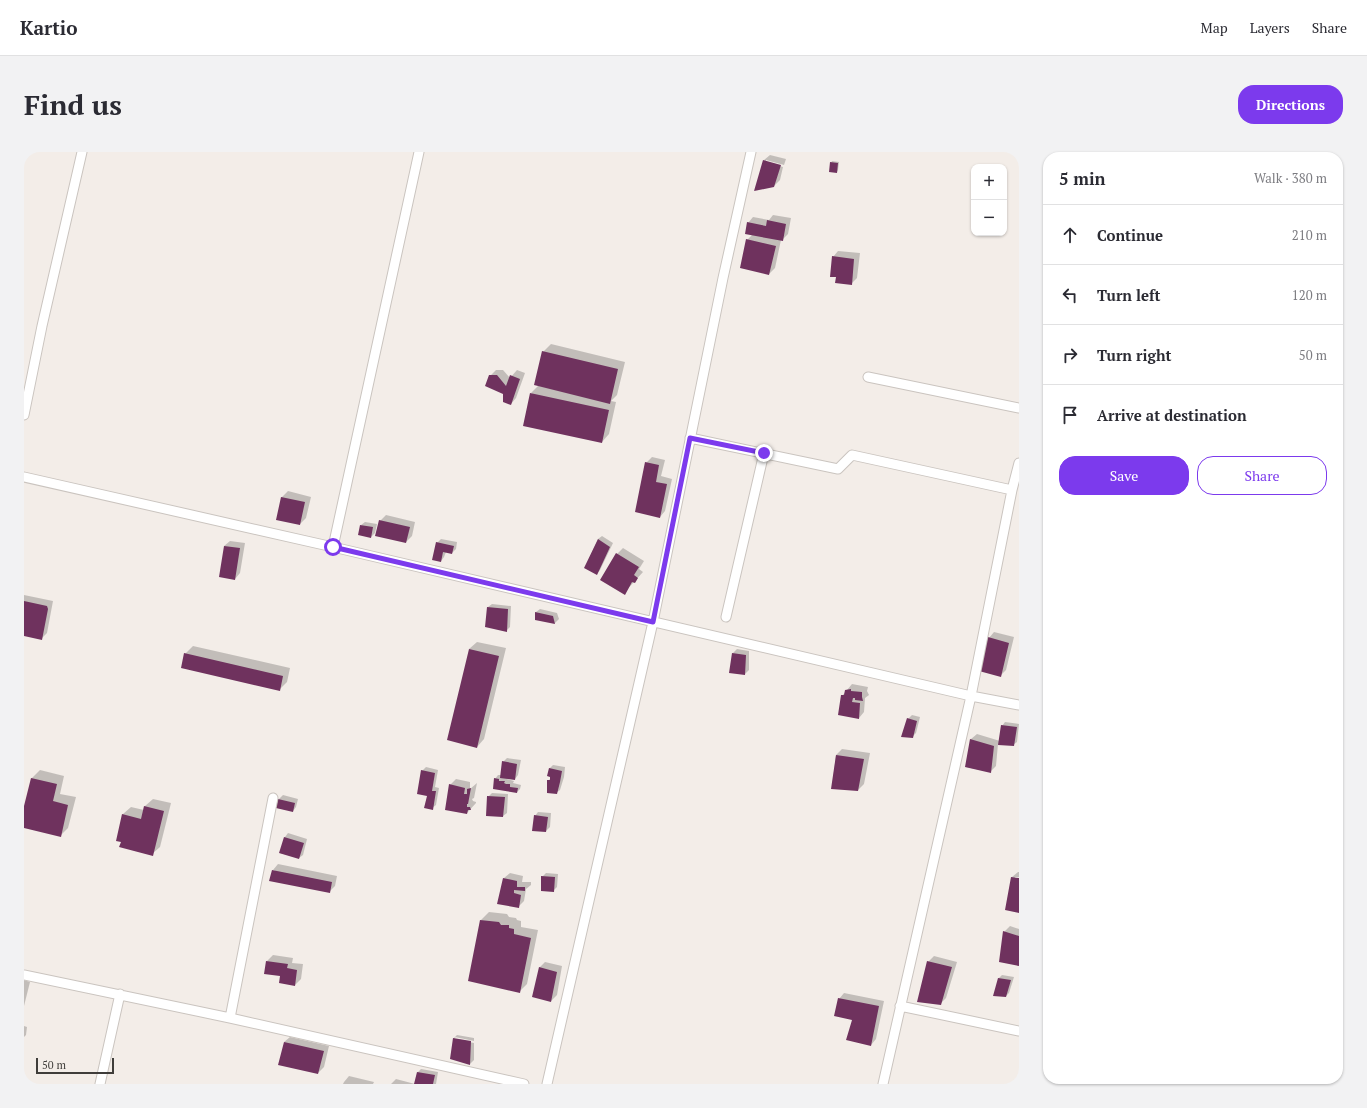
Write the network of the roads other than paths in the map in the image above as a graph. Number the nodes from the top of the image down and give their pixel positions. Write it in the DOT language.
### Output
graph roads {
  1 [pos="82,152"];
  2 [pos="419,152"];
  3 [pos="751,152"];
  4 [pos="868,377"];
  5 [pos="1019,408"];
  6 [pos="24,415"];
  7 [pos="690,438"];
  8 [pos="764,453"];
  9 [pos="1019,463"];
  10 [pos="24,477"];
  11 [pos="1017,479"];
  12 [pos="1012,490"];
  13 [pos="333,547"];
  14 [pos="726,617"];
  15 [pos="653,622"];
  16 [pos="971,696"];
  17 [pos="1019,705"];
  18 [pos="273,798"];
  19 [pos="24,975"];
  20 [pos="120,994"];
  21 [pos="900,1006"];
  22 [pos="230,1018"];
  23 [pos="1019,1031"];
  24 [pos="100,1084"];
  25 [pos="524,1084"];
  26 [pos="548,1084"];
  27 [pos="883,1084"];
  1 -- 6 [label="street"];
  2 -- 13 [label="street"];
  3 -- 7 [label="street"];
  4 -- 5 [label="street"];
  7 -- 8 [label="street"];
  7 -- 15 [label="street"];
  8 -- 12 [label="street"];
  8 -- 14 [label="street"];
  9 -- 11 [label="street"];
  10 -- 13 [label="street"];
  11 -- 12 [label="street"];
  12 -- 16 [label="street"];
  13 -- 15 [label="street"];
  15 -- 16 [label="street"];
  15 -- 26 [label="street"];
  16 -- 17 [label="street"];
  16 -- 21 [label="street"];
  18 -- 22 [label="street"];
  19 -- 20 [label="street"];
  20 -- 22 [label="street"];
  20 -- 24 [label="street"];
  21 -- 23 [label="street"];
  21 -- 27 [label="street"];
  22 -- 25 [label="street"];
}
